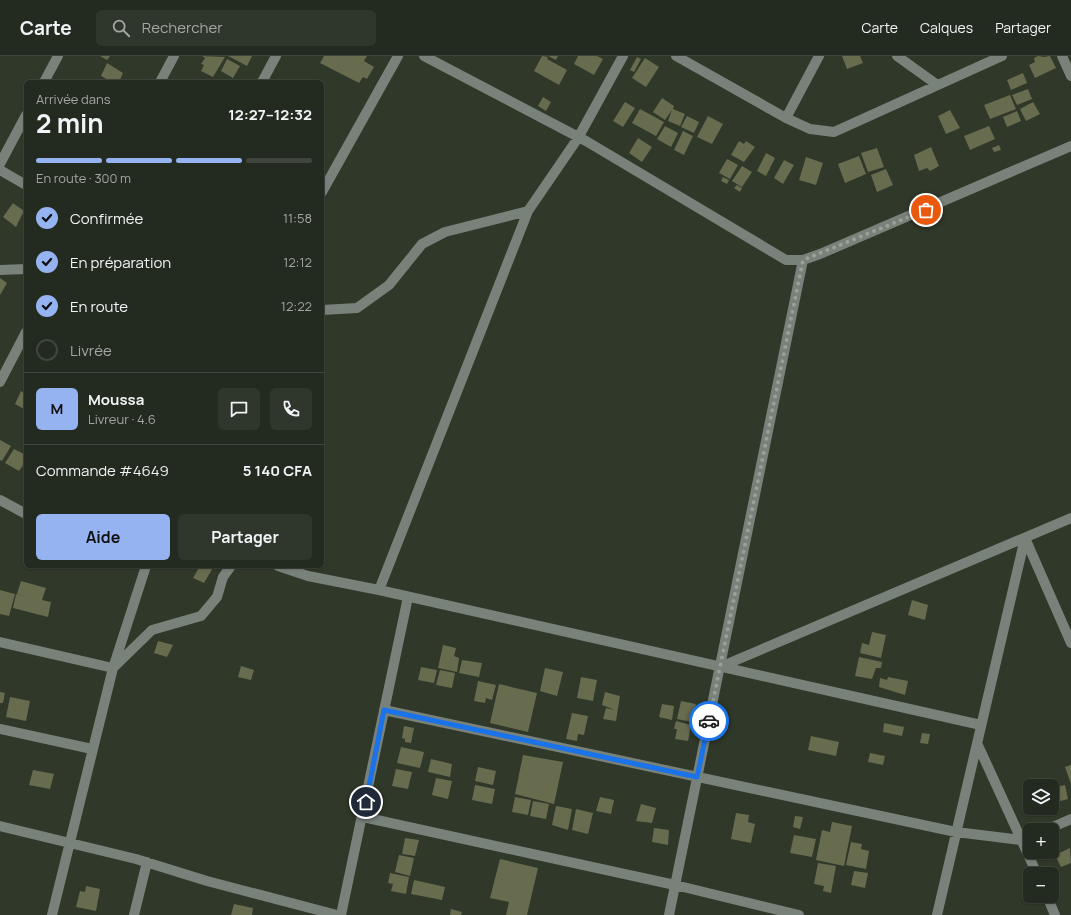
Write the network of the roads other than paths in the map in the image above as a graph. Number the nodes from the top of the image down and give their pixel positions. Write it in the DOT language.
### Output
graph roads {
  1 [pos="58,56"];
  2 [pos="174,56"];
  3 [pos="276,56"];
  4 [pos="398,56"];
  5 [pos="424,56"];
  6 [pos="623,56"];
  7 [pos="676,56"];
  8 [pos="819,56"];
  9 [pos="897,56"];
  10 [pos="1002,56"];
  11 [pos="1062,56"];
  12 [pos="1071,76"];
  13 [pos="45,80"];
  14 [pos="161,80"];
  15 [pos="263,80"];
  16 [pos="936,84"];
  17 [pos="786,118"];
  18 [pos="24,119"];
  19 [pos="578,138"];
  20 [pos="1071,146"];
  21 [pos="0,164"];
  22 [pos="0,170"];
  23 [pos="24,183"];
  24 [pos="324,188"];
  25 [pos="528,211"];
  26 [pos="803,260"];
  27 [pos="24,269"];
  28 [pos="0,270"];
  29 [pos="324,310"];
  30 [pos="24,336"];
  31 [pos="0,382"];
  32 [pos="0,500"];
  33 [pos="24,513"];
  34 [pos="1071,518"];
  35 [pos="1025,538"];
  36 [pos="145,568"];
  37 [pos="230,568"];
  38 [pos="284,568"];
  39 [pos="302,568"];
  40 [pos="308,576"];
  41 [pos="379,590"];
  42 [pos="408,597"];
  43 [pos="0,642"];
  44 [pos="1071,643"];
  45 [pos="720,667"];
  46 [pos="113,668"];
  47 [pos="384,710"];
  48 [pos="981,725"];
  49 [pos="0,729"];
  50 [pos="977,743"];
  51 [pos="92,748"];
  52 [pos="697,777"];
  53 [pos="363,817"];
  54 [pos="1071,819"];
  55 [pos="1059,824"];
  56 [pos="0,826"];
  57 [pos="956,832"];
  58 [pos="1023,833"];
  59 [pos="1023,839"];
  60 [pos="69,843"];
  61 [pos="147,862"];
  62 [pos="675,885"];
  63 [pos="1050,903"];
  64 [pos="52,915"];
  65 [pos="134,915"];
  66 [pos="337,915"];
  67 [pos="341,915"];
  68 [pos="669,915"];
  69 [pos="799,915"];
  70 [pos="937,915"];
  71 [pos="1056,915"];
  1 -- 13 [label="street"];
  2 -- 14 [label="street"];
  3 -- 15 [label="street"];
  4 -- 24 [label="street"];
  5 -- 19 [label="street"];
  6 -- 19 [label="street"];
  7 -- 17 [label="street"];
  8 -- 17 [label="street"];
  9 -- 16 [label="street"];
  10 -- 16 [label="street"];
  11 -- 12 [label="street"];
  16 -- 17 [label="street"];
  18 -- 21 [label="street"];
  19 -- 25 [label="street"];
  19 -- 26 [label="street"];
  20 -- 26 [label="street"];
  22 -- 23 [label="street"];
  25 -- 29 [label="street"];
  25 -- 41 [label="street"];
  26 -- 45 [label="street"];
  27 -- 28 [label="street"];
  30 -- 31 [label="street"];
  32 -- 33 [label="street"];
  34 -- 35 [label="street"];
  35 -- 44 [label="street"];
  35 -- 45 [label="street"];
  35 -- 48 [label="street"];
  36 -- 46 [label="street"];
  37 -- 46 [label="street"];
  38 -- 40 [label="street"];
  39 -- 40 [label="street"];
  40 -- 41 [label="street"];
  41 -- 42 [label="street"];
  42 -- 45 [label="street"];
  42 -- 47 [label="street"];
  43 -- 46 [label="street"];
  45 -- 48 [label="street"];
  45 -- 52 [label="street"];
  46 -- 51 [label="street"];
  47 -- 52 [label="street"];
  47 -- 53 [label="street"];
  48 -- 50 [label="street"];
  49 -- 51 [label="street"];
  50 -- 57 [label="street"];
  50 -- 58 [label="street"];
  51 -- 60 [label="street"];
  52 -- 57 [label="street"];
  52 -- 62 [label="street"];
  53 -- 62 [label="street"];
  53 -- 67 [label="street"];
  54 -- 55 [label="street"];
  56 -- 60 [label="street"];
  57 -- 59 [label="street"];
  57 -- 70 [label="street"];
  60 -- 61 [label="street"];
  60 -- 64 [label="street"];
  61 -- 65 [label="street"];
  61 -- 66 [label="street"];
  62 -- 68 [label="street"];
  62 -- 69 [label="street"];
  63 -- 71 [label="street"];
}
